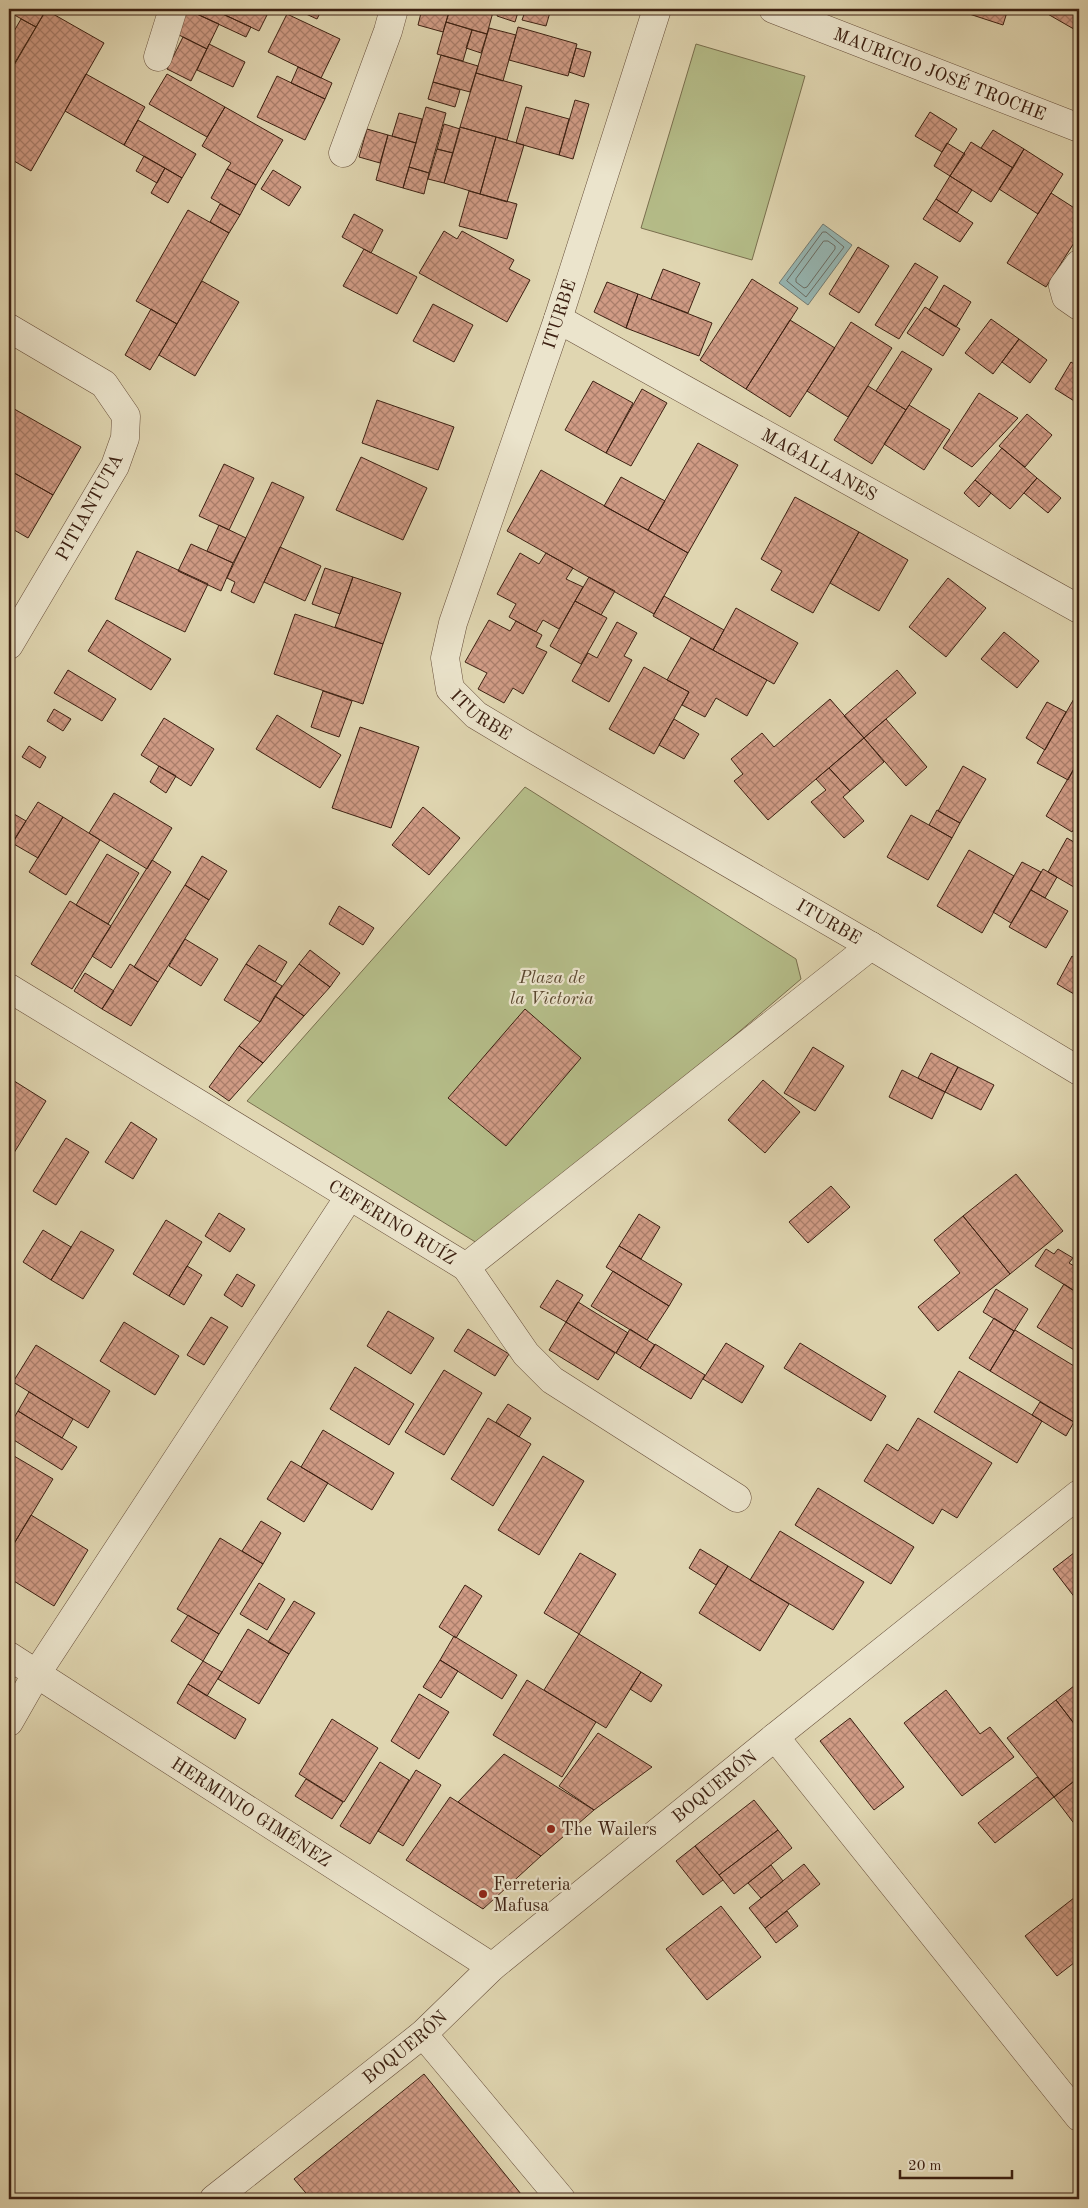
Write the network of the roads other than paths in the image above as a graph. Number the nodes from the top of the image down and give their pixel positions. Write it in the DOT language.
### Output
graph roads {
  1 [pos="174,9"];
  2 [pos="394,9"];
  3 [pos="657,9"];
  4 [pos="773,9"];
  5 [pos="158,57"];
  6 [pos="1079,128"];
  7 [pos="343,152"];
  8 [pos="1079,264"];
  9 [pos="1079,306"];
  10 [pos="558,319"];
  11 [pos="9,328"];
  12 [pos="1079,609"];
  13 [pos="9,645"];
  14 [pos="871,946"];
  15 [pos="9,988"];
  16 [pos="1079,1070"];
  17 [pos="349,1197"];
  18 [pos="466,1267"];
  19 [pos="1079,1494"];
  20 [pos="737,1498"];
  21 [pos="9,1656"];
  22 [pos="37,1674"];
  23 [pos="9,1722"];
  24 [pos="775,1737"];
  25 [pos="492,1967"];
  26 [pos="422,2034"];
  27 [pos="1079,2117"];
  28 [pos="214,2199"];
  29 [pos="561,2199"];
  1 -- 5 [label="street"];
  2 -- 7 [label="street"];
  3 -- 10 [label="street, ITURBE"];
  4 -- 6 [label="street, MAURICIO JOSÉ TROCHE"];
  8 -- 9 [label="street"];
  10 -- 12 [label="street, MAGALLANES"];
  10 -- 14 [label="street, ITURBE"];
  11 -- 13 [label="street, PITIANTUTA"];
  14 -- 16 [label="street, ITURBE"];
  14 -- 18 [label="street"];
  15 -- 17 [label="street, CEFERINO RUÍZ"];
  17 -- 18 [label="street, CEFERINO RUÍZ"];
  17 -- 22 [label="street"];
  18 -- 20 [label="street, CEFERINO RUÍZ"];
  19 -- 24 [label="street, BOQUERÓN"];
  21 -- 22 [label="street, HERMINIO GIMÉNEZ"];
  22 -- 23 [label="street"];
  22 -- 25 [label="street, HERMINIO GIMÉNEZ"];
  24 -- 25 [label="street, BOQUERÓN"];
  24 -- 27 [label="street"];
  25 -- 26 [label="street, BOQUERÓN"];
  26 -- 28 [label="street, BOQUERÓN"];
  26 -- 29 [label="street"];
}
